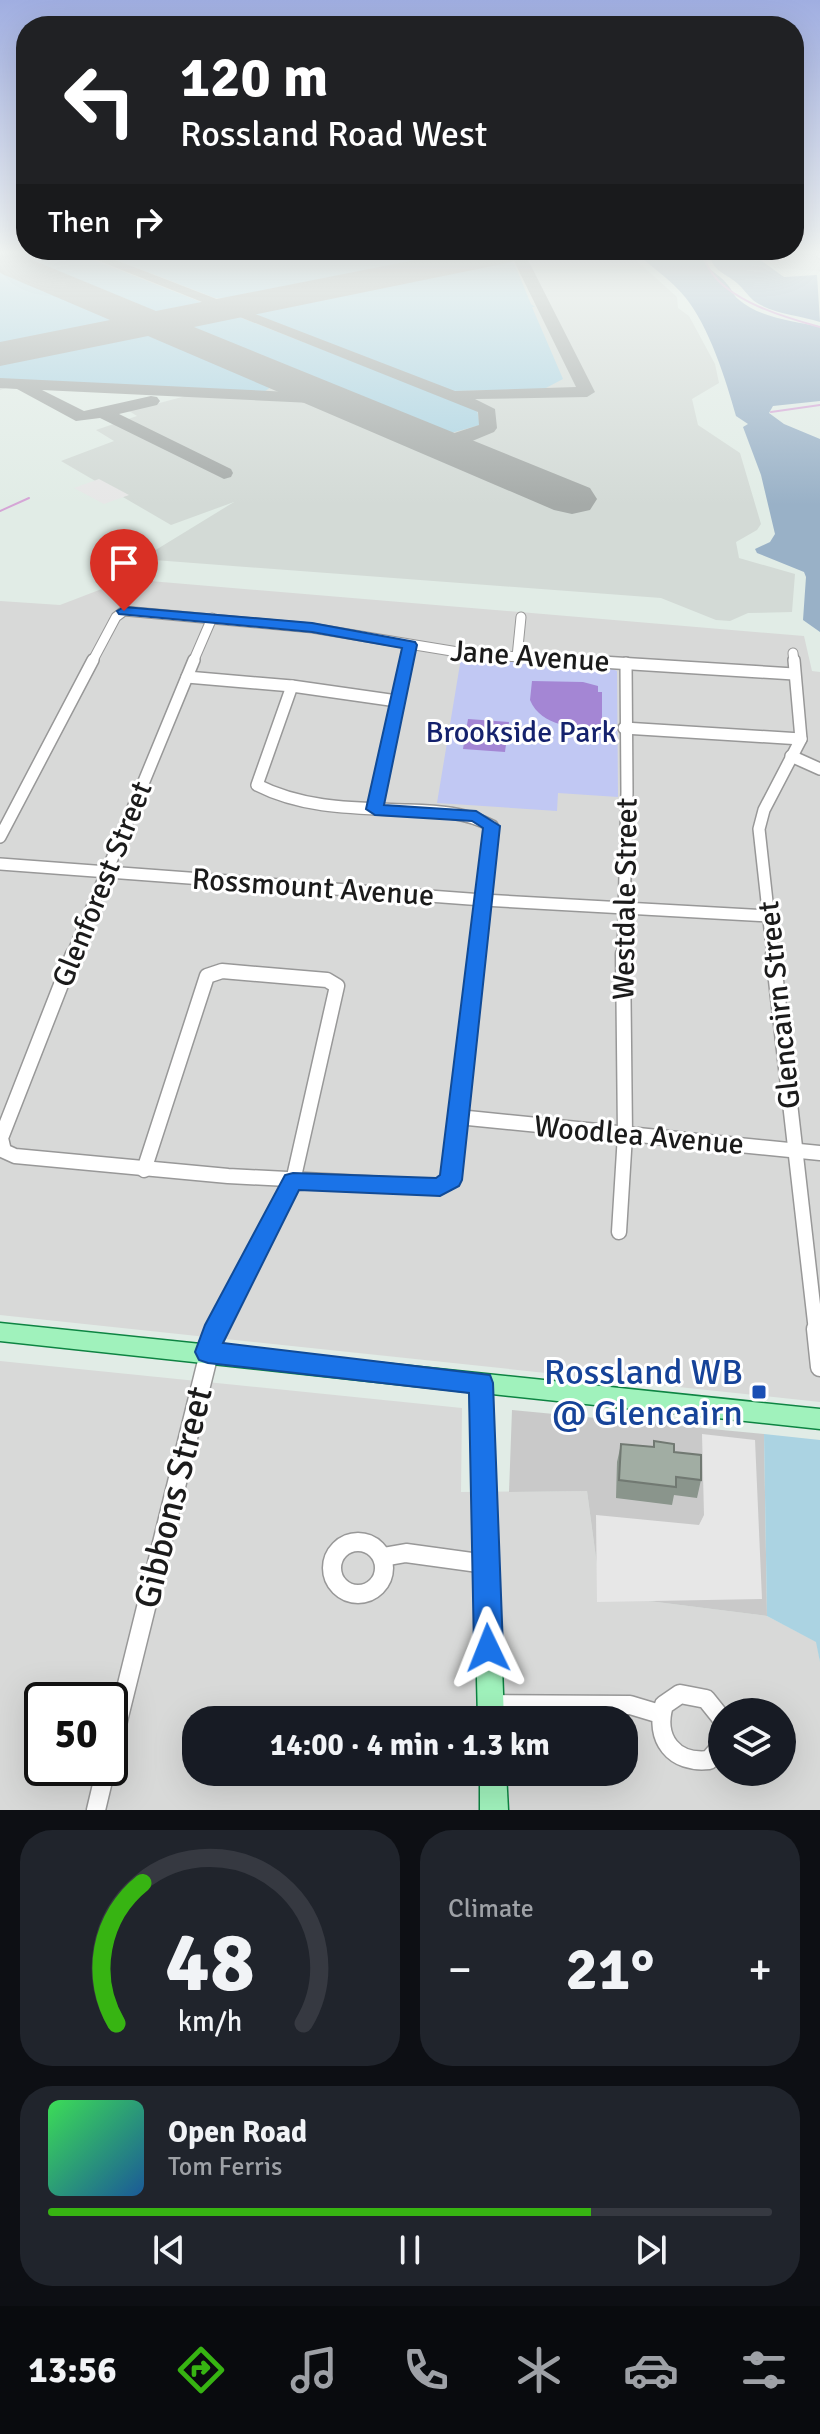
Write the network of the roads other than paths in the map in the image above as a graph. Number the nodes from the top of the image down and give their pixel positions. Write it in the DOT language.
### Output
graph roads {
  1 [pos="521,617"];
  2 [pos="212,618"];
  3 [pos="410,645"];
  4 [pos="793,653"];
  5 [pos="517,657"];
  6 [pos="626,663"];
  7 [pos="794,674"];
  8 [pos="187,677"];
  9 [pos="292,686"];
  10 [pos="397,701"];
  11 [pos="624,728"];
  12 [pos="801,739"];
  13 [pos="791,756"];
  14 [pos="820,769"];
  15 [pos="375,809"];
  16 [pos="0,837"];
  17 [pos="0,864"];
  18 [pos="105,871"];
  19 [pos="483,900"];
  20 [pos="622,906"];
  21 [pos="770,916"];
  22 [pos="458,1117"];
  23 [pos="625,1135"];
  24 [pos="793,1149"];
  25 [pos="820,1153"];
  26 [pos="144,1170"];
  27 [pos="293,1181"];
  28 [pos="619,1232"];
  29 [pos="817,1298"];
  30 [pos="0,1332"];
  31 [pos="208,1352"];
  32 [pos="820,1367"];
  33 [pos="481,1383"];
  34 [pos="820,1419"];
  35 [pos="383,1557"];
  36 [pos="486,1564"];
  37 [pos="127,1682"];
  38 [pos="708,1701"];
  39 [pos="490,1706"];
  40 [pos="610,1706"];
  41 [pos="633,1706"];
  42 [pos="638,1707"];
  43 [pos="660,1714"];
  44 [pos="708,1760"];
  45 [pos="102,1786"];
  46 [pos="493,1786"];
  47 [pos="96,1810"];
  48 [pos="494,1810"];
  1 -- 5 [label="street"];
  2 -- 3 [label="street, Jane Avenue"];
  2 -- 8 [label="street, Glenforest Street"];
  2 -- 16 [label="street, Jane Avenue"];
  3 -- 5 [label="street, Jane Avenue"];
  3 -- 10 [label="street"];
  4 -- 7 [label="street"];
  5 -- 6 [label="street, Jane Avenue"];
  6 -- 7 [label="street, Jane Avenue"];
  6 -- 11 [label="street, Westdale Street"];
  7 -- 12 [label="street"];
  8 -- 9 [label="street"];
  8 -- 18 [label="street, Glenforest Street"];
  9 -- 10 [label="street"];
  9 -- 15 [label="street"];
  10 -- 15 [label="street"];
  11 -- 12 [label="street"];
  11 -- 20 [label="street, Westdale Street"];
  12 -- 13 [label="street, Glencairn Street"];
  13 -- 14 [label="street"];
  13 -- 21 [label="street, Glencairn Street"];
  15 -- 19 [label="street"];
  17 -- 18 [label="street, Rossmount Avenue"];
  18 -- 19 [label="street, Rossmount Avenue"];
  18 -- 26 [label="street, Glenforest Street"];
  19 -- 20 [label="street, Rossmount Avenue"];
  19 -- 22 [label="street"];
  20 -- 21 [label="street, Rossmount Avenue"];
  20 -- 23 [label="street, Westdale Street"];
  21 -- 24 [label="street, Glencairn Street"];
  22 -- 23 [label="street, Woodlea Avenue"];
  22 -- 27 [label="street"];
  23 -- 24 [label="street, Woodlea Avenue"];
  23 -- 28 [label="street, Westdale Street"];
  24 -- 25 [label="street, Woodlea Avenue"];
  24 -- 29 [label="street, Glencairn Street"];
  26 -- 27 [label="street"];
  26 -- 27 [label="street, Gibbons Street"];
  27 -- 31 [label="street, Gibbons Street"];
  29 -- 32 [label="street, Glencairn Street"];
  30 -- 31 [label="main road"];
  31 -- 33 [label="main road"];
  31 -- 37 [label="street, Gibbons Street"];
  33 -- 34 [label="main road"];
  33 -- 36 [label="main road"];
  35 -- 36 [label="street"];
  36 -- 39 [label="main road"];
  38 -- 43 [label="street"];
  40 -- 41 [label="street"];
  42 -- 43 [label="street"];
  43 -- 44 [label="street"];
  45 -- 47 [label="street"];
  46 -- 48 [label="main road"];
}
